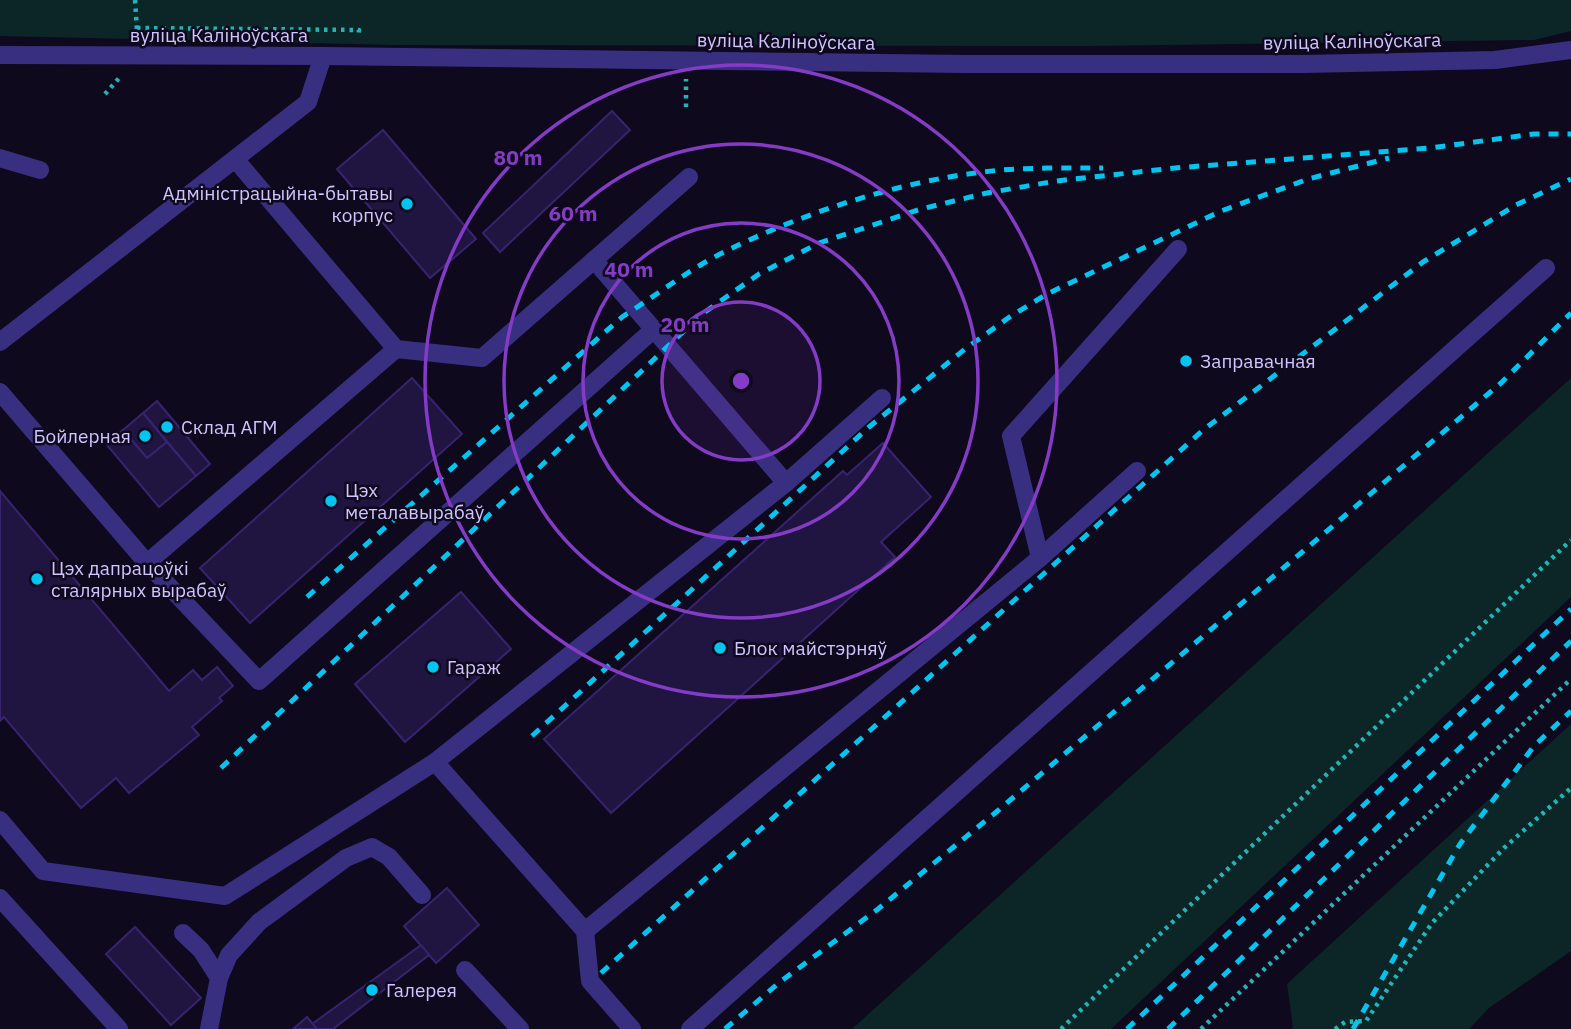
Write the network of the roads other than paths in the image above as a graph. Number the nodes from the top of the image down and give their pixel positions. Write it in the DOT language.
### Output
graph roads {
  1 [pos="1571,50"];
  2 [pos="0,55"];
  3 [pos="323,56"];
  4 [pos="0,158"];
  5 [pos="235,159"];
  6 [pos="40,170"];
  7 [pos="689,177"];
  8 [pos="1178,249"];
  9 [pos="594,260"];
  10 [pos="1546,268"];
  11 [pos="653,330"];
  12 [pos="0,342"];
  13 [pos="396,349"];
  14 [pos="0,392"];
  15 [pos="882,398"];
  16 [pos="1137,471"];
  17 [pos="786,483"];
  18 [pos="1040,558"];
  19 [pos="147,563"];
  20 [pos="435,762"];
  21 [pos="0,820"];
  22 [pos="422,895"];
  23 [pos="0,898"];
  24 [pos="584,931"];
  25 [pos="183,933"];
  26 [pos="465,970"];
  27 [pos="219,978"];
  28 [pos="119,1029"];
  29 [pos="209,1029"];
  30 [pos="520,1029"];
  31 [pos="632,1029"];
  32 [pos="690,1029"];
  1 -- 3 [label="street, вуліца Каліноўскага"];
  2 -- 3 [label="street, вуліца Каліноўскага"];
  3 -- 5 [label="street"];
  4 -- 6 [label="street"];
  5 -- 12 [label="street"];
  5 -- 13 [label="street"];
  7 -- 9 [label="street"];
  8 -- 18 [label="street"];
  9 -- 11 [label="street"];
  9 -- 13 [label="street"];
  10 -- 32 [label="street"];
  11 -- 17 [label="street"];
  11 -- 19 [label="street"];
  13 -- 19 [label="street"];
  14 -- 19 [label="street"];
  15 -- 17 [label="street"];
  16 -- 18 [label="street"];
  17 -- 20 [label="street"];
  18 -- 24 [label="street"];
  20 -- 21 [label="street"];
  20 -- 24 [label="street"];
  22 -- 27 [label="street"];
  23 -- 28 [label="street"];
  24 -- 31 [label="street"];
  25 -- 27 [label="street"];
  26 -- 30 [label="street"];
  27 -- 29 [label="street"];
}
